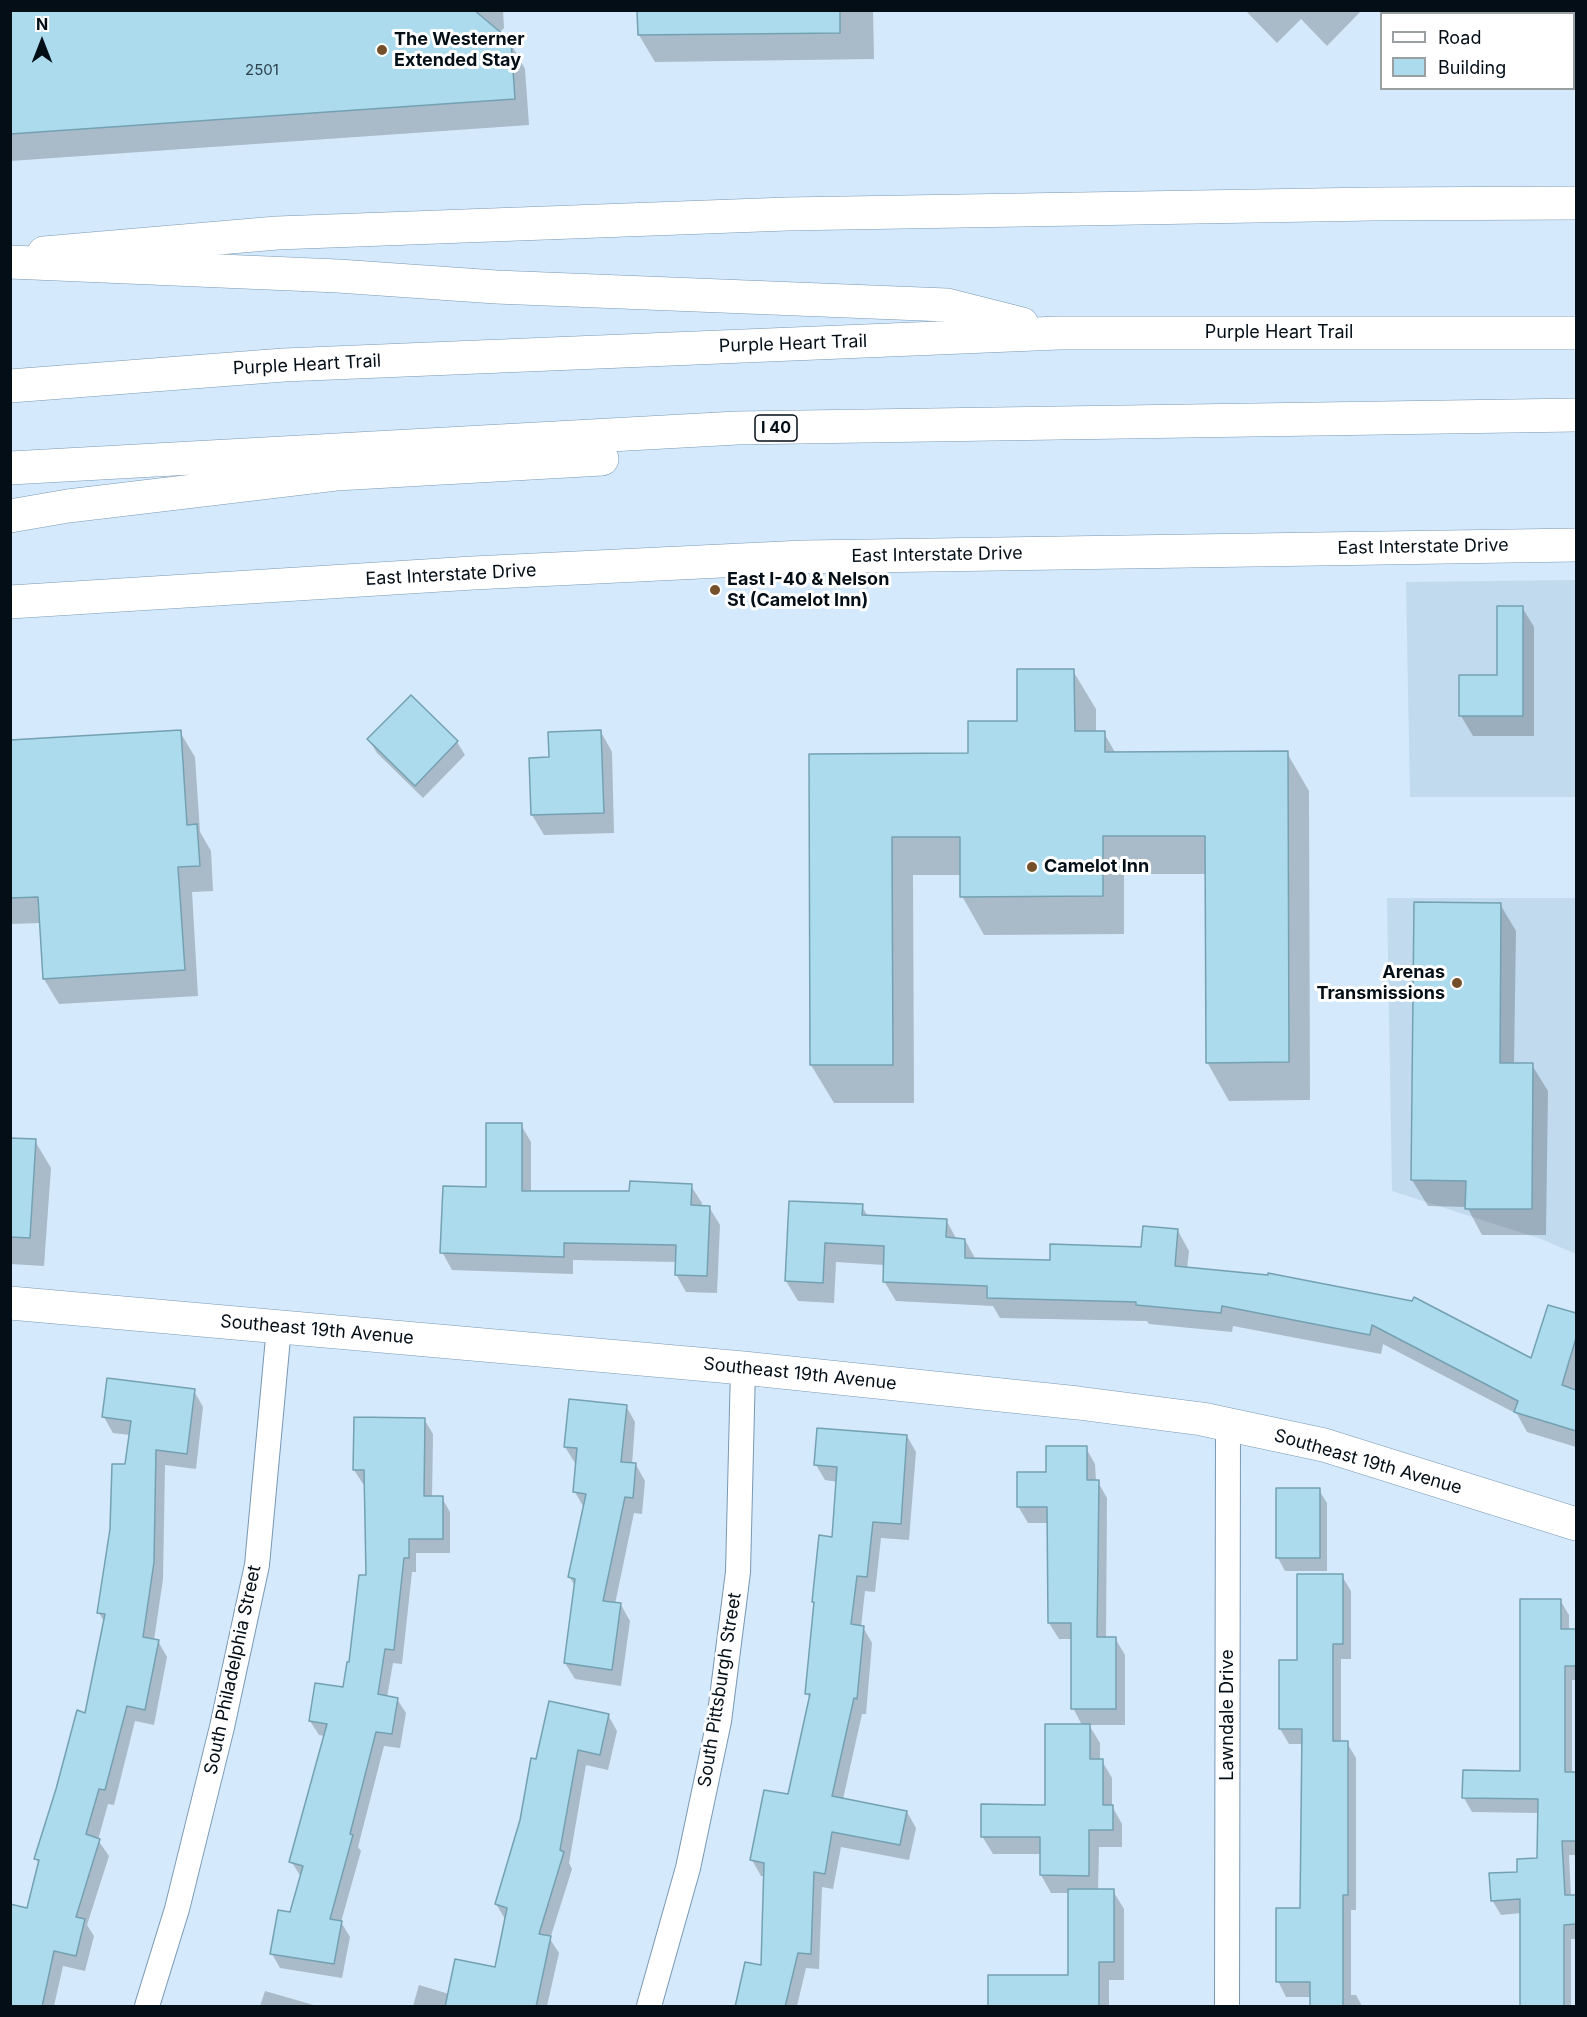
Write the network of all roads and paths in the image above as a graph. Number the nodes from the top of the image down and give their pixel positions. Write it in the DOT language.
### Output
graph roads {
  1 [pos="1542,203"];
  2 [pos="1576,203"];
  3 [pos="1576,226"];
  4 [pos="10,255"];
  5 [pos="10,262"];
  6 [pos="1059,333"];
  7 [pos="1576,333"];
  8 [pos="10,386"];
  9 [pos="1576,415"];
  10 [pos="736,428"];
  11 [pos="10,468"];
  12 [pos="10,516"];
  13 [pos="1576,523"];
  14 [pos="1529,545"];
  15 [pos="1576,545"];
  16 [pos="10,602"];
  17 [pos="10,1303"];
  18 [pos="279,1327"];
  19 [pos="743,1368"];
  20 [pos="1228,1424"];
  21 [pos="1576,1524"];
  22 [pos="147,2007"];
  23 [pos="649,2007"];
  24 [pos="1227,2007"];
  1 -- 2 [label="main road"];
  1 -- 3 [label="main road"];
  1 -- 4 [label="main road"];
  5 -- 6 [label="main road"];
  6 -- 7 [label="main road, Purple Heart Trail"];
  6 -- 8 [label="main road, Purple Heart Trail"];
  9 -- 10 [label="main road, I 40"];
  10 -- 11 [label="main road, I 40"];
  10 -- 12 [label="main road"];
  13 -- 14 [label="main road"];
  14 -- 15 [label="main road, East Interstate Drive"];
  14 -- 16 [label="main road, East Interstate Drive"];
  17 -- 18 [label="main road, Southeast 19th Avenue"];
  18 -- 19 [label="main road, Southeast 19th Avenue"];
  18 -- 22 [label="street, South Philadelphia Street"];
  19 -- 20 [label="main road, Southeast 19th Avenue"];
  19 -- 23 [label="street, South Pittsburgh Street"];
  20 -- 21 [label="main road, Southeast 19th Avenue"];
  20 -- 24 [label="street, Lawndale Drive"];
}
